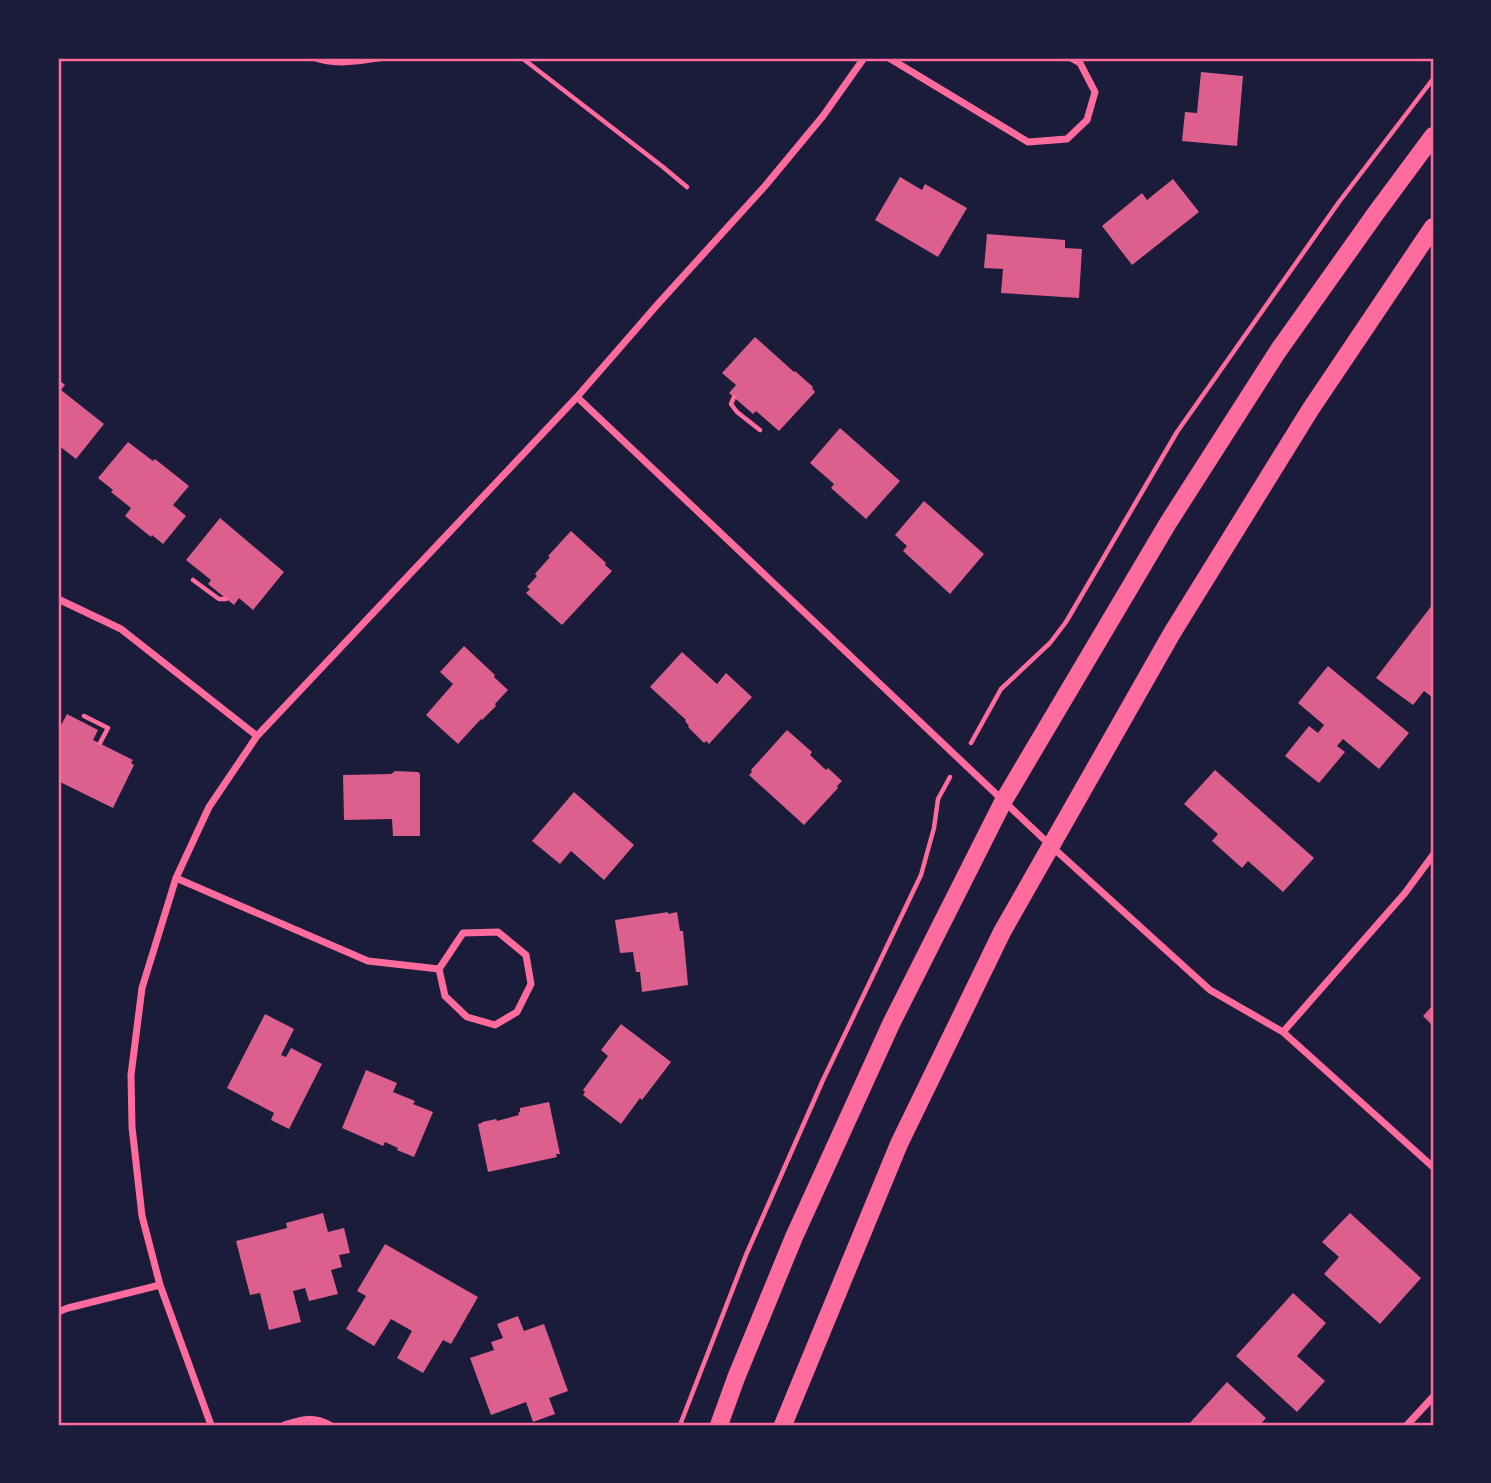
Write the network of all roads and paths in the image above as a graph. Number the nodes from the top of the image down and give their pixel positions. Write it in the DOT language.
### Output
graph roads {
  1 [pos="312,58"];
  2 [pos="387,58"];
  3 [pos="522,58"];
  4 [pos="864,58"];
  5 [pos="889,58"];
  6 [pos="1071,58"];
  7 [pos="1433,79"];
  8 [pos="1433,136"];
  9 [pos="687,187"];
  10 [pos="1433,227"];
  11 [pos="577,397"];
  12 [pos="734,397"];
  13 [pos="760,430"];
  14 [pos="193,580"];
  15 [pos="226,598"];
  16 [pos="58,599"];
  17 [pos="999,693"];
  18 [pos="84,716"];
  19 [pos="257,736"];
  20 [pos="100,743"];
  21 [pos="942,792"];
  22 [pos="1004,800"];
  23 [pos="1050,845"];
  24 [pos="1433,855"];
  25 [pos="177,878"];
  26 [pos="439,969"];
  27 [pos="1283,1032"];
  28 [pos="1433,1167"];
  29 [pos="160,1285"];
  30 [pos="58,1312"];
  31 [pos="1433,1397"];
  32 [pos="211,1425"];
  33 [pos="284,1425"];
  34 [pos="330,1425"];
  35 [pos="680,1425"];
  36 [pos="719,1425"];
  37 [pos="783,1425"];
  38 [pos="1407,1425"];
  1 -- 2 [label="path"];
  3 -- 9 [label="path"];
  4 -- 11 [label="street"];
  5 -- 6 [label="street"];
  7 -- 17 [label="path"];
  8 -- 22 [label="main road"];
  10 -- 23 [label="main road"];
  11 -- 19 [label="street"];
  11 -- 22 [label="street"];
  12 -- 13 [label="path"];
  14 -- 15 [label="path"];
  16 -- 19 [label="street"];
  18 -- 20 [label="path"];
  19 -- 25 [label="street"];
  21 -- 35 [label="path"];
  22 -- 23 [label="street"];
  22 -- 36 [label="main road"];
  23 -- 27 [label="street"];
  23 -- 37 [label="main road"];
  24 -- 27 [label="street"];
  25 -- 26 [label="street"];
  25 -- 29 [label="street"];
  26 -- 26 [label="street"];
  27 -- 28 [label="street"];
  29 -- 30 [label="street"];
  29 -- 32 [label="street"];
  31 -- 38 [label="street"];
  33 -- 34 [label="street"];
}
